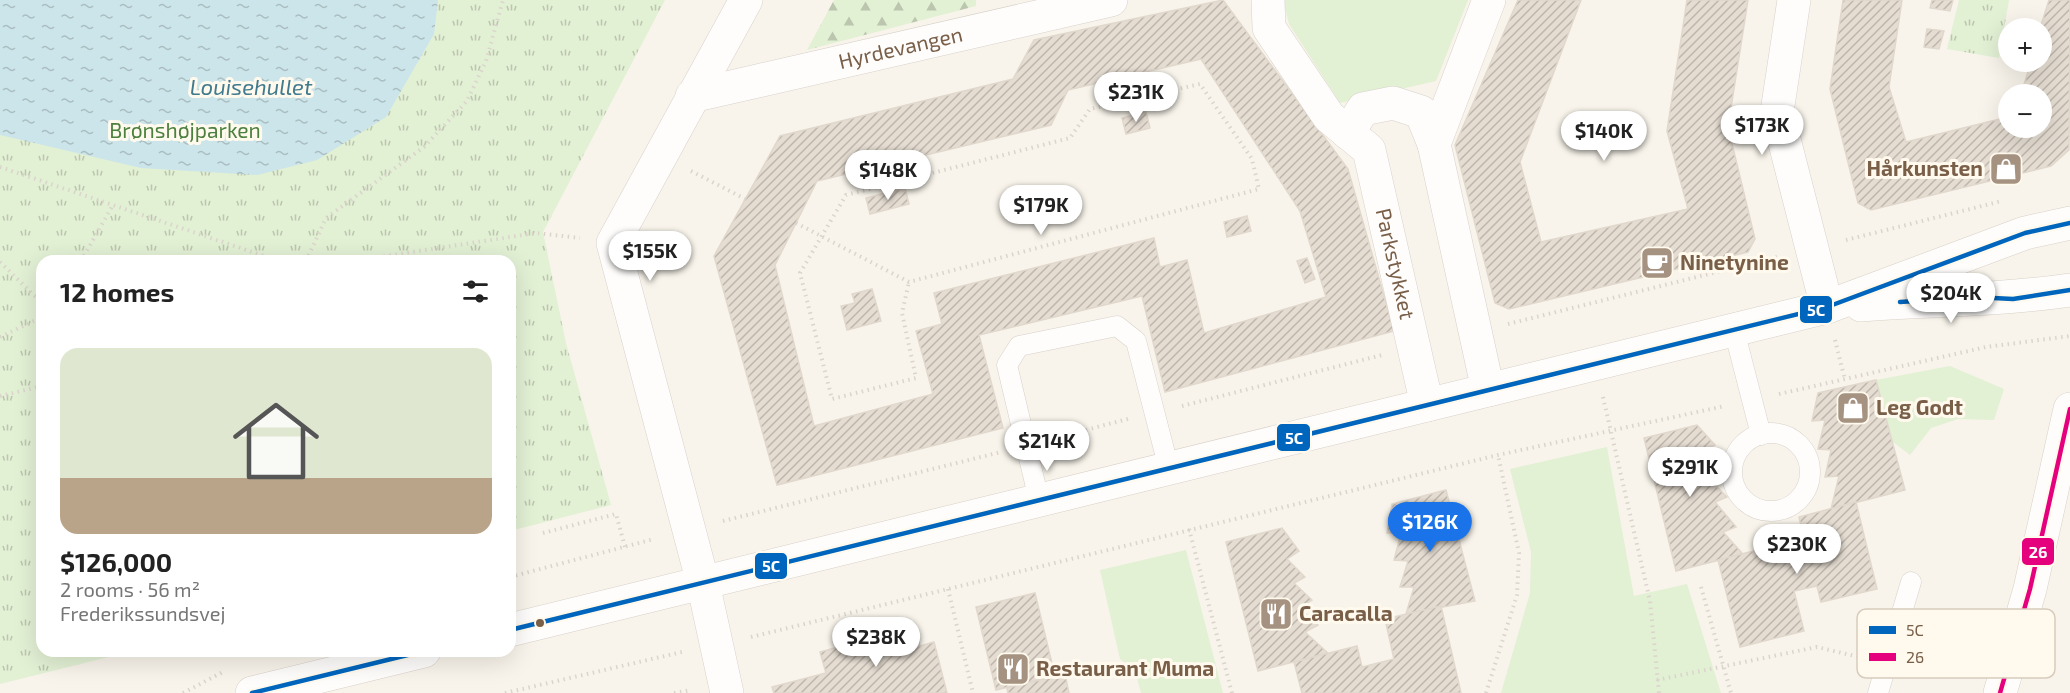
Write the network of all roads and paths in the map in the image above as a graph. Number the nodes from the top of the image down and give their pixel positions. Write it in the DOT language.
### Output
graph roads {
  1 [pos="503,0"];
  2 [pos="746,0"];
  3 [pos="1111,0"];
  4 [pos="1268,0"];
  5 [pos="1489,0"];
  6 [pos="1794,0"];
  7 [pos="692,96"];
  8 [pos="1348,133"];
  9 [pos="1434,144"];
  10 [pos="660,156"];
  11 [pos="0,167"];
  12 [pos="745,199"];
  13 [pos="2009,200"];
  14 [pos="113,205"];
  15 [pos="2070,223"];
  16 [pos="796,224"];
  17 [pos="820,236"];
  18 [pos="613,243"];
  19 [pos="1811,248"];
  20 [pos="84,255"];
  21 [pos="261,255"];
  22 [pos="309,255"];
  23 [pos="392,255"];
  24 [pos="0,262"];
  25 [pos="909,282"];
  26 [pos="2070,290"];
  27 [pos="36,297"];
  28 [pos="1827,307"];
  29 [pos="36,320"];
  30 [pos="1734,330"];
  31 [pos="2070,336"];
  32 [pos="0,337"];
  33 [pos="1597,363"];
  34 [pos="36,387"];
  35 [pos="1488,390"];
  36 [pos="0,396"];
  37 [pos="1752,400"];
  38 [pos="1427,405"];
  39 [pos="2070,409"];
  40 [pos="1610,431"];
  41 [pos="1761,435"];
  42 [pos="1498,455"];
  43 [pos="1169,468"];
  44 [pos="1039,500"];
  45 [pos="1189,529"];
  46 [pos="543,533"];
  47 [pos="625,547"];
  48 [pos="1911,582"];
  49 [pos="703,583"];
  50 [pos="1701,587"];
  51 [pos="948,589"];
  52 [pos="1903,609"];
  53 [pos="2024,609"];
  54 [pos="516,629"];
  55 [pos="717,646"];
  56 [pos="1857,656"];
  57 [pos="406,657"];
  58 [pos="1724,666"];
  59 [pos="1882,678"];
  60 [pos="2004,678"];
  61 [pos="1657,680"];
  62 [pos="317,686"];
  63 [pos="255,693"];
  64 [pos="505,693"];
  65 [pos="727,693"];
  66 [pos="973,693"];
  67 [pos="1232,693"];
  68 [pos="1486,693"];
  69 [pos="1659,693"];
  70 [pos="1731,693"];
  71 [pos="1878,693"];
  72 [pos="2000,693"];
  1 -- 22 [label="path"];
  2 -- 7 [label="street"];
  3 -- 7 [label="street, Hyrdevangen"];
  4 -- 8 [label="street, Parkstykket"];
  5 -- 9 [label="street"];
  6 -- 19 [label="street"];
  7 -- 10 [label="street"];
  8 -- 9 [label="street"];
  8 -- 38 [label="street, Parkstykket"];
  9 -- 35 [label="street"];
  10 -- 12 [label="path"];
  10 -- 18 [label="street"];
  11 -- 14 [label="path"];
  13 -- 19 [label="path"];
  14 -- 20 [label="path"];
  14 -- 21 [label="path"];
  15 -- 28 [label="street"];
  16 -- 17 [label="path"];
  17 -- 25 [label="path"];
  17 -- 25 [label="path"];
  17 -- 25 [label="path"];
  18 -- 23 [label="path"];
  18 -- 49 [label="street"];
  19 -- 28 [label="street"];
  24 -- 27 [label="path"];
  26 -- 28 [label="street"];
  28 -- 30 [label="street"];
  29 -- 32 [label="path"];
  30 -- 33 [label="street"];
  30 -- 37 [label="lane"];
  31 -- 37 [label="path"];
  33 -- 35 [label="street"];
  33 -- 40 [label="path"];
  34 -- 36 [label="path"];
  35 -- 38 [label="street"];
  37 -- 40 [label="path"];
  37 -- 41 [label="lane"];
  38 -- 43 [label="street"];
  39 -- 53 [label="street"];
  40 -- 42 [label="path"];
  40 -- 61 [label="path"];
  41 -- 41 [label="lane"];
  42 -- 45 [label="path"];
  42 -- 68 [label="path"];
  43 -- 44 [label="street"];
  43 -- 44 [label="lane"];
  44 -- 49 [label="street"];
  45 -- 51 [label="path"];
  45 -- 67 [label="path"];
  46 -- 47 [label="path"];
  48 -- 52 [label="lane"];
  49 -- 54 [label="street"];
  49 -- 55 [label="street"];
  50 -- 58 [label="path"];
  51 -- 55 [label="path"];
  51 -- 66 [label="path"];
  55 -- 64 [label="path"];
  55 -- 65 [label="street"];
  56 -- 58 [label="path"];
  57 -- 62 [label="street"];
  58 -- 61 [label="path"];
  58 -- 70 [label="path"];
  59 -- 71 [label="lane"];
  60 -- 72 [label="street"];
  61 -- 69 [label="path"];
  62 -- 63 [label="street"];
}
